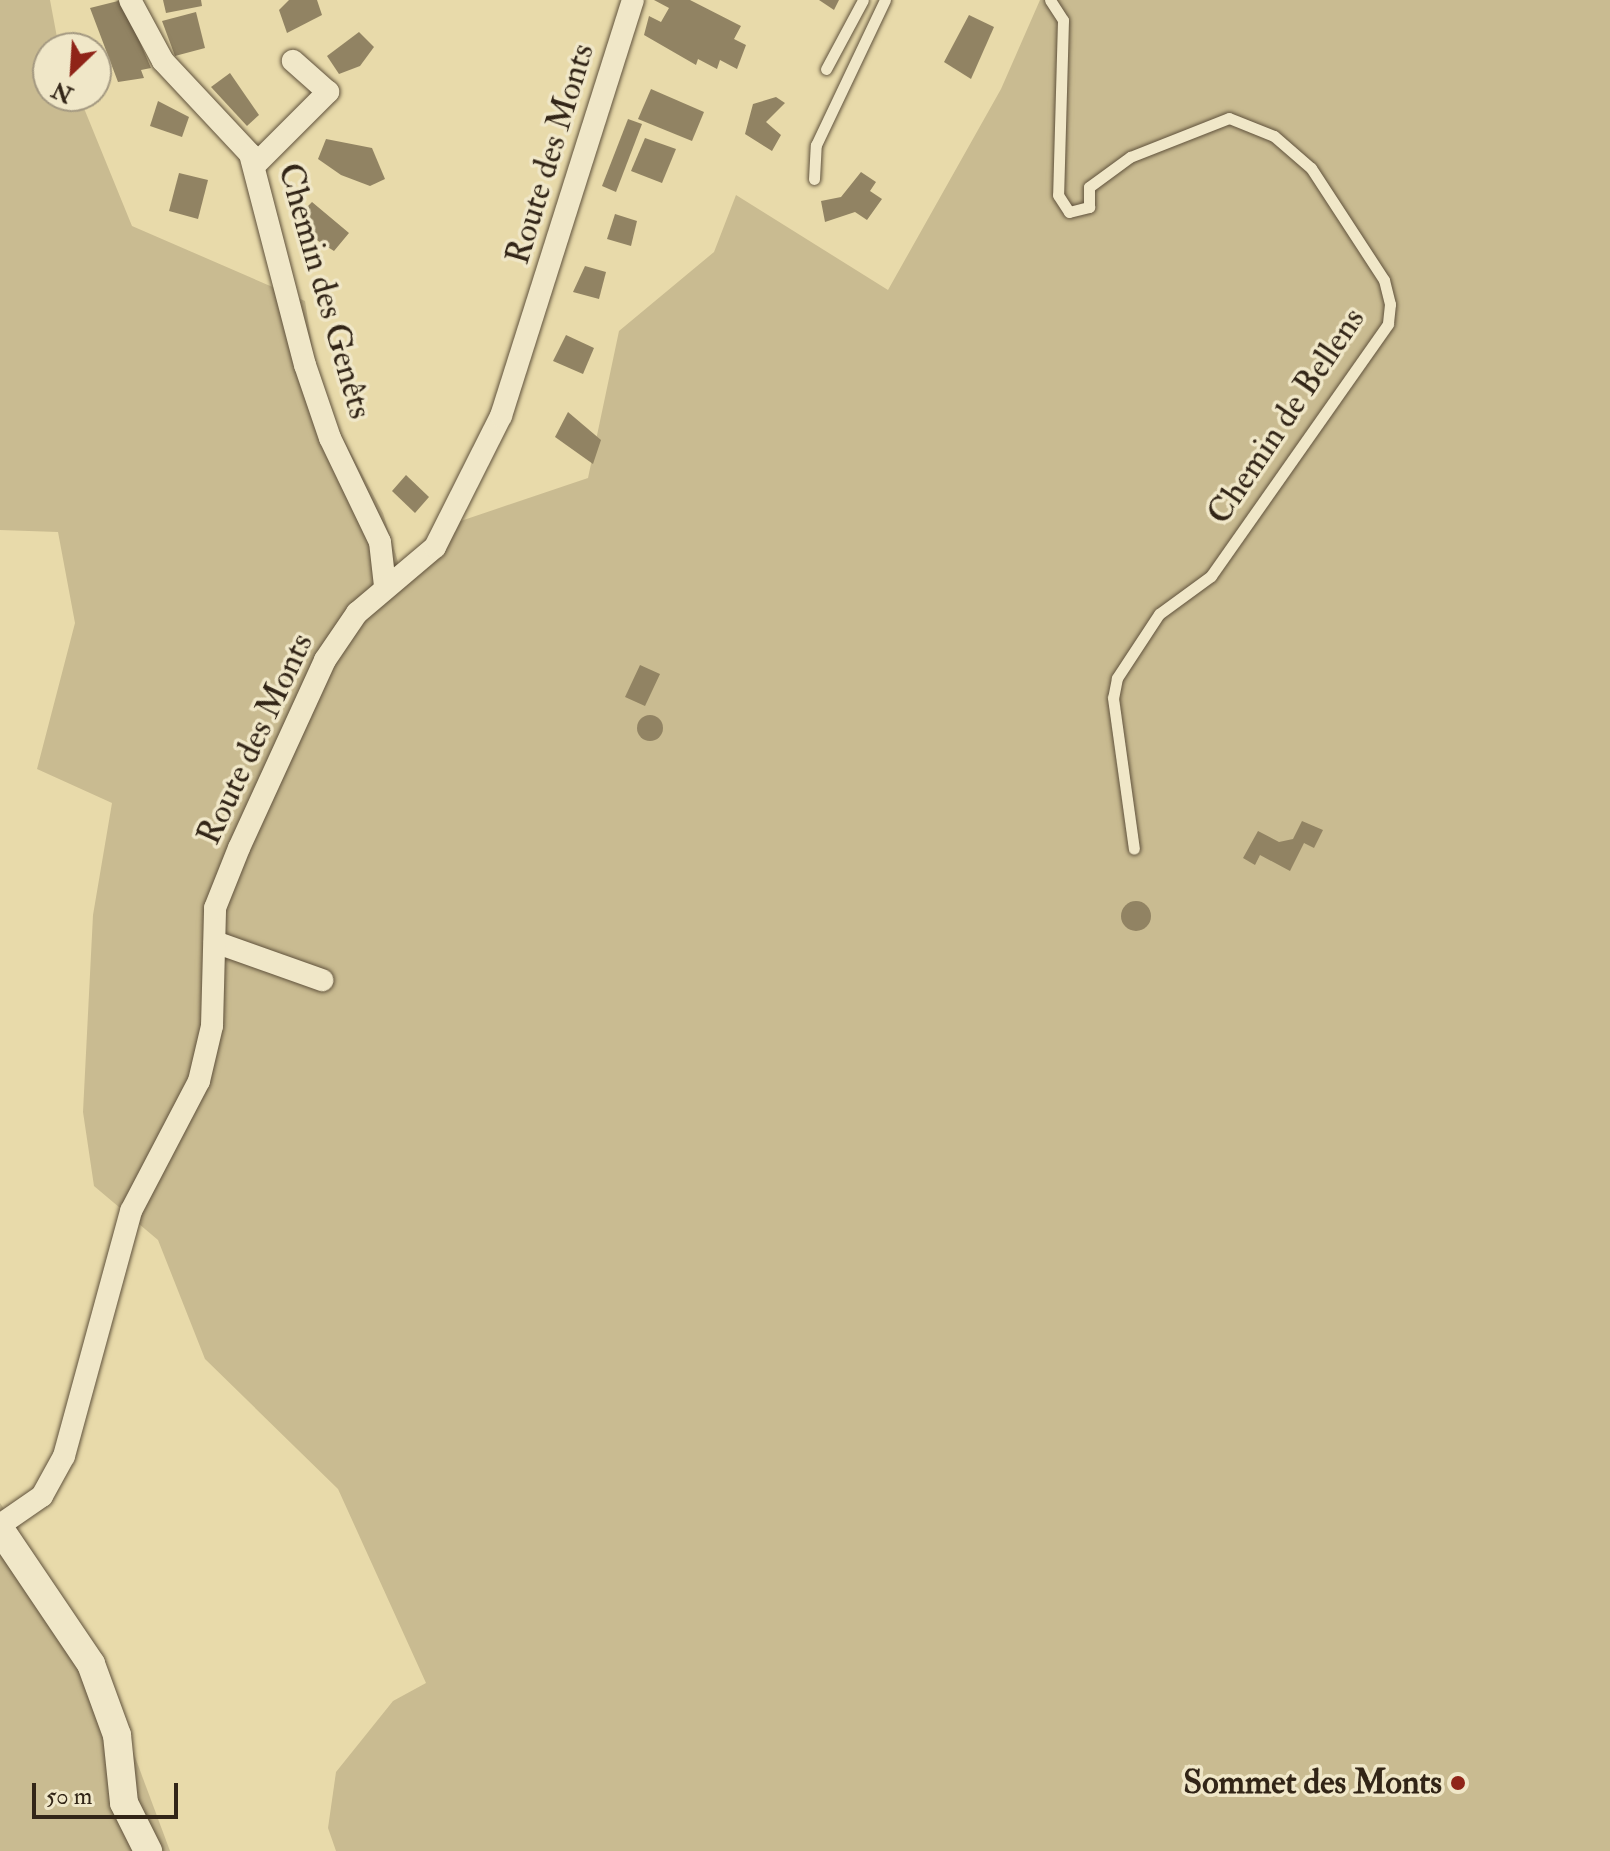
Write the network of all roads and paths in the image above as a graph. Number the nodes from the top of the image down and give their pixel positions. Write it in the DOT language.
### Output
graph roads {
  1 [pos="130,0"];
  2 [pos="633,0"];
  3 [pos="863,0"];
  4 [pos="885,0"];
  5 [pos="1050,0"];
  6 [pos="293,61"];
  7 [pos="826,69"];
  8 [pos="254,166"];
  9 [pos="814,179"];
  10 [pos="385,586"];
  11 [pos="1134,849"];
  12 [pos="215,942"];
  13 [pos="322,980"];
  14 [pos="0,1527"];
  15 [pos="148,1851"];
  1 -- 8 [label="street, Chemin des Genêts"];
  2 -- 10 [label="street, Route des Monts"];
  3 -- 7 [label="lane"];
  4 -- 9 [label="lane"];
  5 -- 11 [label="lane, Chemin de Bellens"];
  6 -- 8 [label="street"];
  8 -- 10 [label="street, Chemin des Genêts"];
  10 -- 12 [label="street, Route des Monts"];
  12 -- 13 [label="street"];
  12 -- 14 [label="street, Route des Monts"];
  14 -- 15 [label="street"];
}
